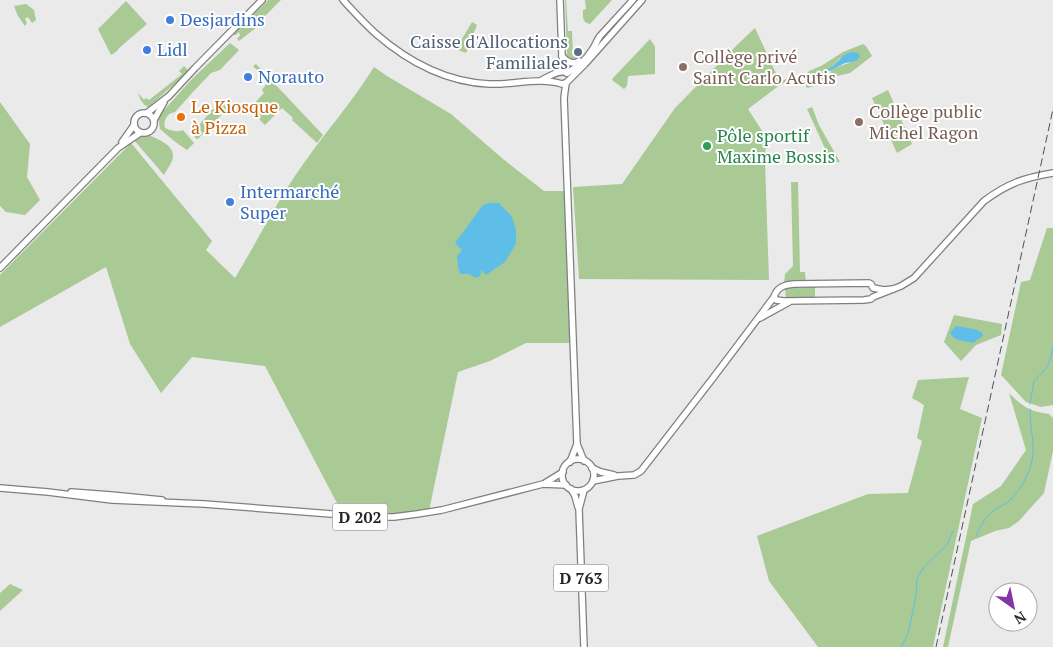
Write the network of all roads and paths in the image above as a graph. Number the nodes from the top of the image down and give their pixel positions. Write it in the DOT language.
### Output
graph roads {
  1 [pos="262,0"];
  2 [pos="343,0"];
  3 [pos="560,0"];
  4 [pos="633,0"];
  5 [pos="642,0"];
  6 [pos="593,49"];
  7 [pos="562,58"];
  8 [pos="557,73"];
  9 [pos="567,77"];
  10 [pos="540,80"];
  11 [pos="558,82"];
  12 [pos="169,96"];
  13 [pos="564,98"];
  14 [pos="147,113"];
  15 [pos="154,120"];
  16 [pos="134,126"];
  17 [pos="140,132"];
  18 [pos="118,148"];
  19 [pos="1053,173"];
  20 [pos="0,268"];
  21 [pos="874,288"];
  22 [pos="893,289"];
  23 [pos="873,296"];
  24 [pos="774,297"];
  25 [pos="789,302"];
  26 [pos="756,321"];
  27 [pos="577,444"];
  28 [pos="584,461"];
  29 [pos="570,462"];
  30 [pos="592,468"];
  31 [pos="563,472"];
  32 [pos="618,476"];
  33 [pos="593,481"];
  34 [pos="543,484"];
  35 [pos="568,487"];
  36 [pos="0,488"];
  37 [pos="584,490"];
  38 [pos="579,510"];
  39 [pos="584,647"];
  1 -- 12 [label="main road"];
  2 -- 10 [label="main road"];
  3 -- 7 [label="main road"];
  4 -- 6 [label="main road"];
  5 -- 9 [label="main road"];
  6 -- 7 [label="main road"];
  6 -- 9 [label="main road"];
  7 -- 8 [label="main road"];
  7 -- 9 [label="main road"];
  8 -- 9 [label="main road"];
  8 -- 10 [label="main road"];
  8 -- 11 [label="main road"];
  9 -- 11 [label="main road"];
  9 -- 13 [label="main road"];
  10 -- 11 [label="main road"];
  11 -- 13 [label="main road"];
  12 -- 14 [label="main road"];
  12 -- 15 [label="main road"];
  13 -- 27 [label="main road"];
  14 -- 15 [label="main road"];
  14 -- 16 [label="main road"];
  15 -- 17 [label="main road"];
  16 -- 17 [label="main road"];
  16 -- 18 [label="main road"];
  17 -- 18 [label="main road"];
  18 -- 20 [label="main road"];
  19 -- 22 [label="main road"];
  21 -- 22 [label="main road"];
  21 -- 23 [label="main road"];
  21 -- 24 [label="main road"];
  22 -- 23 [label="main road"];
  23 -- 25 [label="main road"];
  24 -- 25 [label="main road"];
  24 -- 26 [label="main road"];
  25 -- 26 [label="main road"];
  26 -- 32 [label="main road"];
  27 -- 28 [label="main road"];
  27 -- 29 [label="main road"];
  28 -- 29 [label="main road"];
  28 -- 30 [label="main road"];
  29 -- 31 [label="main road"];
  30 -- 32 [label="main road"];
  30 -- 33 [label="main road"];
  31 -- 34 [label="main road, D 202"];
  31 -- 35 [label="main road"];
  32 -- 33 [label="main road"];
  33 -- 37 [label="main road"];
  34 -- 35 [label="main road, D 202"];
  34 -- 36 [label="main road, D 202"];
  35 -- 37 [label="main road"];
  35 -- 38 [label="main road, D 763"];
  37 -- 38 [label="main road, D 763"];
  38 -- 39 [label="main road, D 763"];
}
